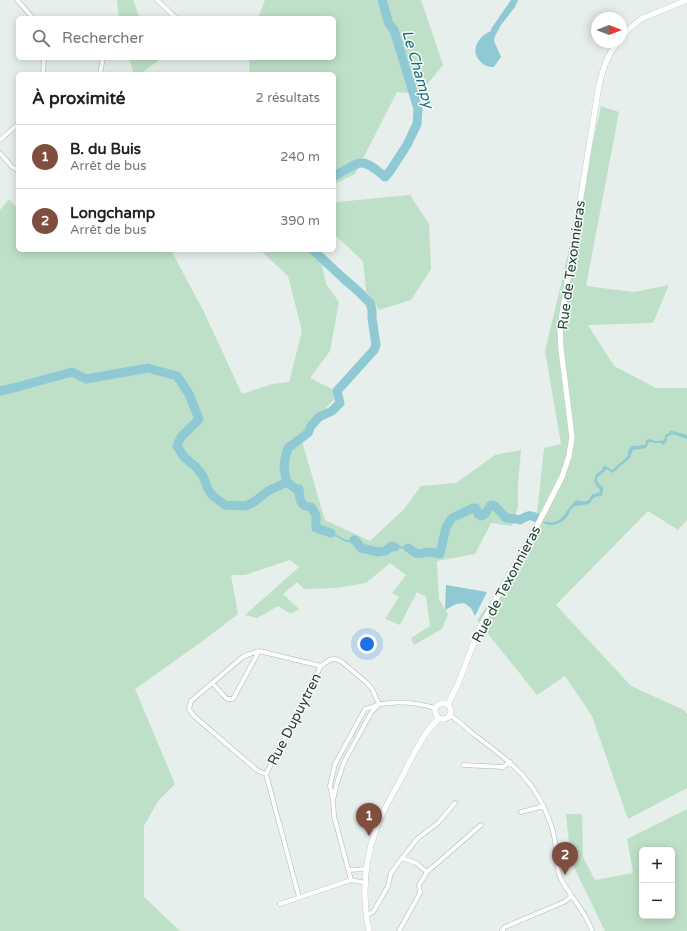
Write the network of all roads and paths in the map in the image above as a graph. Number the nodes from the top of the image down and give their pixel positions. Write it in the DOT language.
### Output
graph roads {
  1 [pos="17,0"];
  2 [pos="157,0"];
  3 [pos="687,0"];
  4 [pos="31,16"];
  5 [pos="174,16"];
  6 [pos="627,31"];
  7 [pos="613,48"];
  8 [pos="44,60"];
  9 [pos="103,60"];
  10 [pos="43,72"];
  11 [pos="100,72"];
  12 [pos="16,126"];
  13 [pos="0,140"];
  14 [pos="0,153"];
  15 [pos="16,169"];
  16 [pos="259,651"];
  17 [pos="321,666"];
  18 [pos="212,683"];
  19 [pos="379,704"];
  20 [pos="448,704"];
  21 [pos="435,708"];
  22 [pos="450,715"];
  23 [pos="439,718"];
  24 [pos="510,762"];
  25 [pos="463,765"];
  26 [pos="266,774"];
  27 [pos="333,800"];
  28 [pos="455,803"];
  29 [pos="544,806"];
  30 [pos="521,812"];
  31 [pos="481,825"];
  32 [pos="402,858"];
  33 [pos="366,869"];
  34 [pos="349,870"];
  35 [pos="427,872"];
  36 [pos="351,880"];
  37 [pos="365,883"];
  38 [pos="572,896"];
  39 [pos="299,897"];
  40 [pos="280,904"];
  41 [pos="366,915"];
  42 [pos="369,931"];
  43 [pos="399,931"];
  44 [pos="502,931"];
  45 [pos="592,931"];
  1 -- 4 [label="street"];
  2 -- 5 [label="street"];
  3 -- 6 [label="main road"];
  7 -- 20 [label="main road, Rue de Texonnieras"];
  8 -- 10 [label="street"];
  9 -- 11 [label="street"];
  12 -- 13 [label="street"];
  14 -- 15 [label="street"];
  16 -- 17 [label="street"];
  16 -- 18 [label="street"];
  16 -- 18 [label="street"];
  17 -- 19 [label="street, Rue Dupuytren"];
  17 -- 26 [label="street, Rue Dupuytren"];
  18 -- 26 [label="street"];
  19 -- 21 [label="street"];
  19 -- 27 [label="street"];
  19 -- 27 [label="street"];
  20 -- 21 [label="main road"];
  20 -- 22 [label="main road"];
  21 -- 23 [label="main road"];
  22 -- 23 [label="main road"];
  22 -- 24 [label="street"];
  23 -- 33 [label="main road"];
  24 -- 25 [label="street"];
  24 -- 29 [label="street"];
  26 -- 39 [label="street, Rue Dupuytren"];
  27 -- 34 [label="street"];
  28 -- 32 [label="street"];
  29 -- 30 [label="street"];
  29 -- 38 [label="street"];
  31 -- 35 [label="street"];
  32 -- 35 [label="street"];
  32 -- 41 [label="street"];
  33 -- 34 [label="street"];
  33 -- 37 [label="main road"];
  34 -- 36 [label="street"];
  35 -- 43 [label="street"];
  36 -- 37 [label="street"];
  36 -- 39 [label="street"];
  37 -- 41 [label="main road"];
  38 -- 44 [label="street"];
  38 -- 45 [label="street"];
  39 -- 40 [label="street"];
  41 -- 42 [label="main road"];
}
